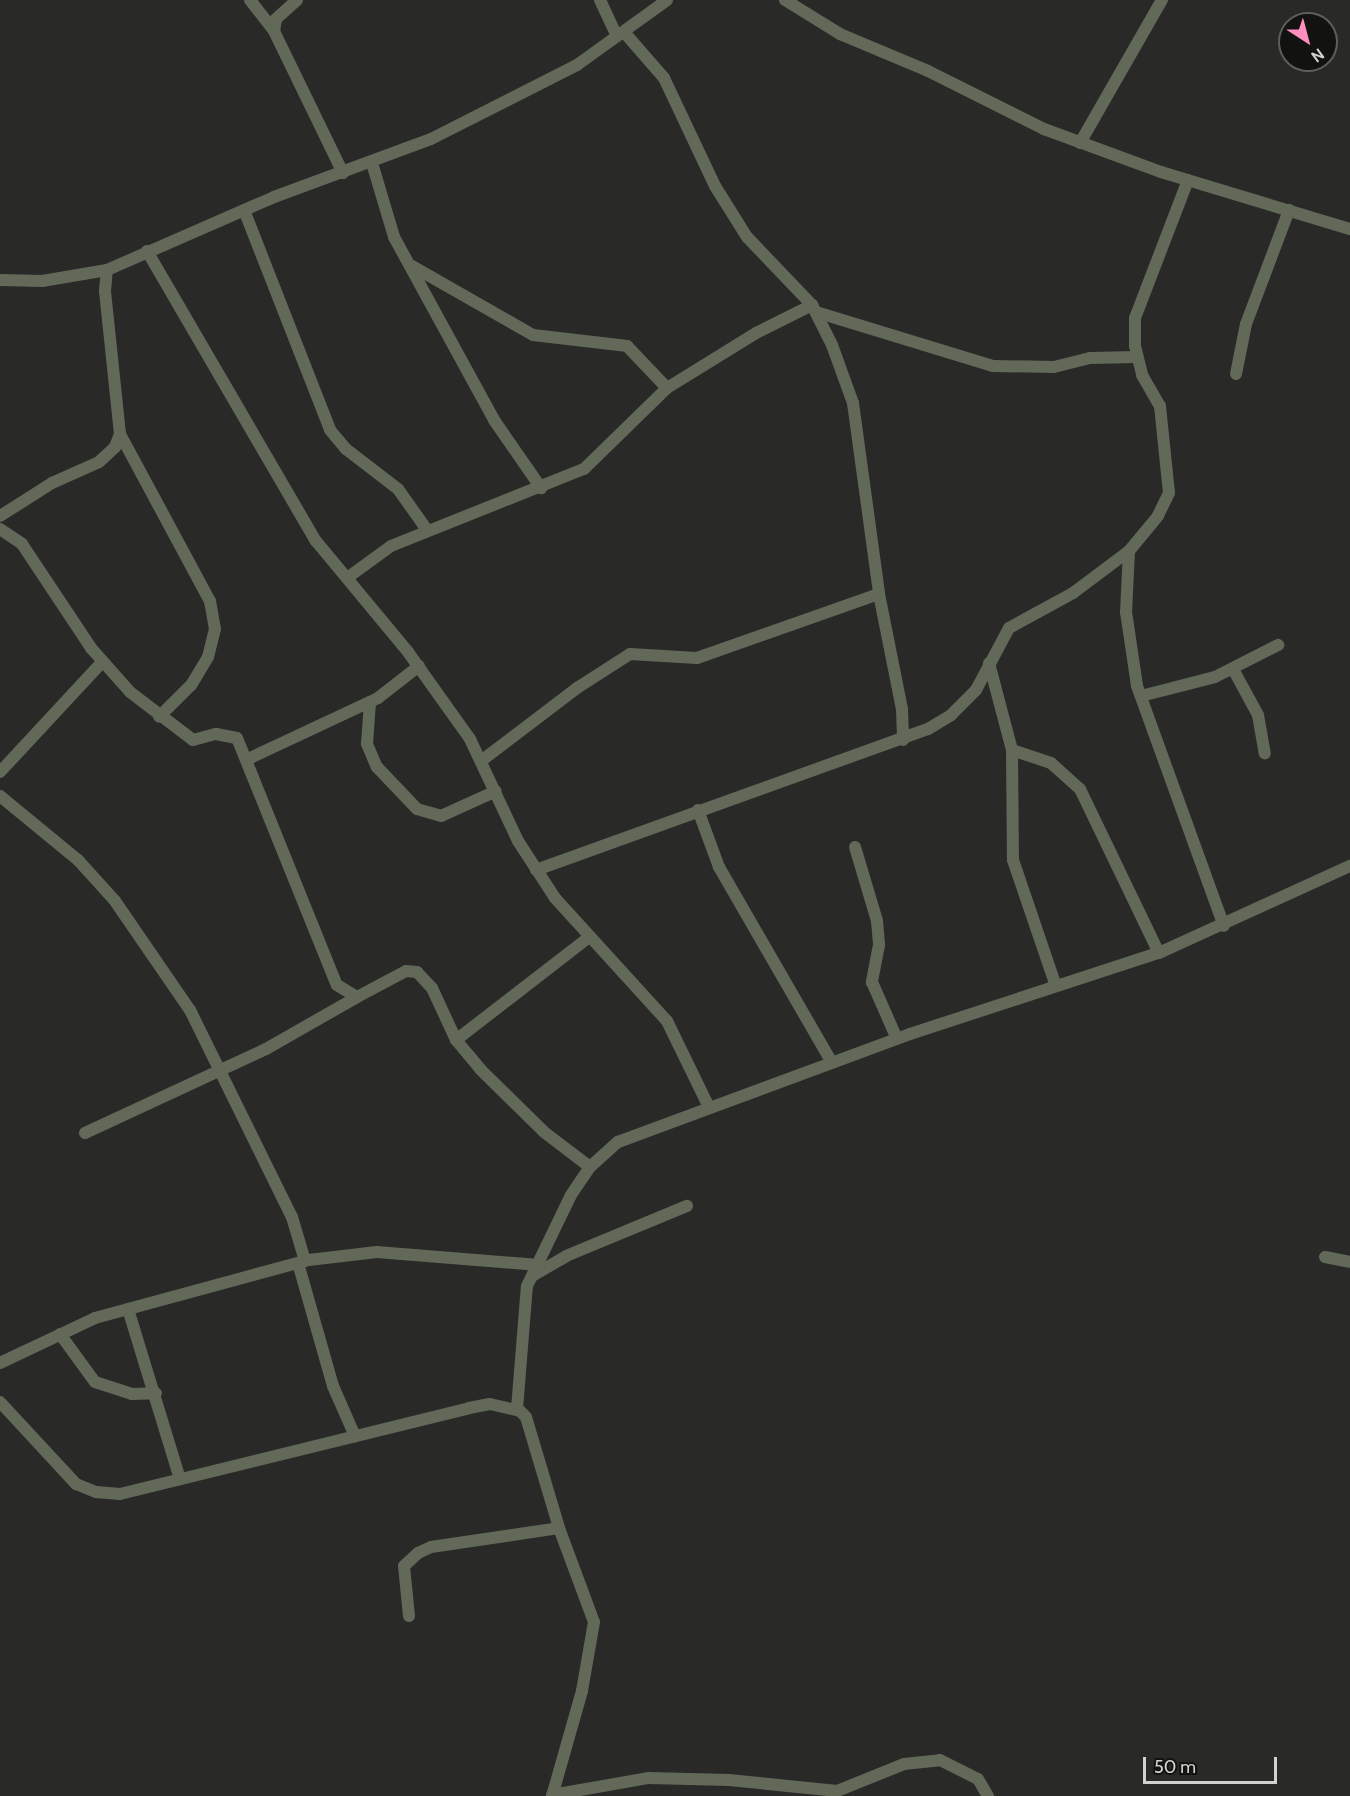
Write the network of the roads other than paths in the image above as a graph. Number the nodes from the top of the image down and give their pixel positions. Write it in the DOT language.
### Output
graph roads {
  1 [pos="250,0"];
  2 [pos="297,0"];
  3 [pos="600,0"];
  4 [pos="667,0"];
  5 [pos="785,0"];
  6 [pos="1162,0"];
  7 [pos="274,31"];
  8 [pos="620,34"];
  9 [pos="1080,143"];
  10 [pos="372,164"];
  11 [pos="343,173"];
  12 [pos="1188,180"];
  13 [pos="244,210"];
  14 [pos="1290,210"];
  15 [pos="1350,229"];
  16 [pos="147,251"];
  17 [pos="411,265"];
  18 [pos="107,270"];
  19 [pos="0,280"];
  20 [pos="814,309"];
  21 [pos="1137,357"];
  22 [pos="1236,375"];
  23 [pos="667,388"];
  24 [pos="120,434"];
  25 [pos="541,488"];
  26 [pos="0,516"];
  27 [pos="0,529"];
  28 [pos="427,530"];
  29 [pos="1130,551"];
  30 [pos="347,578"];
  31 [pos="879,594"];
  32 [pos="1278,645"];
  33 [pos="102,662"];
  34 [pos="989,663"];
  35 [pos="419,666"];
  36 [pos="1233,669"];
  37 [pos="1141,696"];
  38 [pos="370,702"];
  39 [pos="159,717"];
  40 [pos="903,741"];
  41 [pos="1012,750"];
  42 [pos="1265,753"];
  43 [pos="248,759"];
  44 [pos="481,762"];
  45 [pos="0,772"];
  46 [pos="496,791"];
  47 [pos="0,796"];
  48 [pos="698,810"];
  49 [pos="855,847"];
  50 [pos="1350,866"];
  51 [pos="536,870"];
  52 [pos="1224,926"];
  53 [pos="588,938"];
  54 [pos="1159,953"];
  55 [pos="1056,986"];
  56 [pos="357,997"];
  57 [pos="897,1039"];
  58 [pos="456,1040"];
  59 [pos="831,1061"];
  60 [pos="223,1067"];
  61 [pos="709,1107"];
  62 [pos="85,1133"];
  63 [pos="590,1167"];
  64 [pos="687,1206"];
  65 [pos="1325,1257"];
  66 [pos="301,1262"];
  67 [pos="1350,1262"];
  68 [pos="535,1270"];
  69 [pos="128,1309"];
  70 [pos="60,1334"];
  71 [pos="0,1363"];
  72 [pos="156,1393"];
  73 [pos="0,1402"];
  74 [pos="517,1409"];
  75 [pos="355,1436"];
  76 [pos="180,1479"];
  77 [pos="559,1528"];
  78 [pos="409,1617"];
  79 [pos="552,1796"];
  80 [pos="988,1796"];
  1 -- 7 [label="street"];
  2 -- 7 [label="street"];
  3 -- 8 [label="street"];
  4 -- 8 [label="street"];
  5 -- 9 [label="street"];
  6 -- 9 [label="street"];
  7 -- 11 [label="street"];
  8 -- 10 [label="street"];
  8 -- 20 [label="street"];
  9 -- 12 [label="street"];
  10 -- 11 [label="street"];
  10 -- 17 [label="street"];
  11 -- 13 [label="street"];
  12 -- 14 [label="street"];
  12 -- 21 [label="street"];
  13 -- 16 [label="street"];
  13 -- 28 [label="street"];
  14 -- 15 [label="street"];
  14 -- 22 [label="street"];
  16 -- 18 [label="street"];
  16 -- 30 [label="street"];
  17 -- 23 [label="street"];
  17 -- 25 [label="street"];
  18 -- 19 [label="street"];
  18 -- 24 [label="street"];
  20 -- 21 [label="street"];
  20 -- 23 [label="street"];
  20 -- 31 [label="street"];
  21 -- 29 [label="street"];
  23 -- 25 [label="street"];
  24 -- 26 [label="street"];
  24 -- 39 [label="street"];
  25 -- 28 [label="street"];
  27 -- 33 [label="street"];
  28 -- 30 [label="street"];
  29 -- 34 [label="street"];
  29 -- 37 [label="street"];
  30 -- 35 [label="street"];
  31 -- 40 [label="street"];
  31 -- 44 [label="street"];
  32 -- 36 [label="street"];
  33 -- 39 [label="street"];
  33 -- 45 [label="street"];
  34 -- 40 [label="street"];
  34 -- 41 [label="street"];
  35 -- 38 [label="street"];
  35 -- 44 [label="street"];
  36 -- 37 [label="street"];
  36 -- 42 [label="street"];
  37 -- 52 [label="street"];
  38 -- 43 [label="street"];
  38 -- 46 [label="street"];
  39 -- 43 [label="street"];
  40 -- 48 [label="street"];
  41 -- 54 [label="street"];
  41 -- 55 [label="street"];
  43 -- 56 [label="street"];
  44 -- 46 [label="street"];
  46 -- 51 [label="street"];
  47 -- 60 [label="street"];
  48 -- 51 [label="street"];
  48 -- 59 [label="street"];
  49 -- 57 [label="street"];
  50 -- 52 [label="street"];
  51 -- 53 [label="street"];
  52 -- 54 [label="street"];
  53 -- 58 [label="street"];
  53 -- 61 [label="street"];
  54 -- 55 [label="street"];
  55 -- 57 [label="street"];
  56 -- 58 [label="street"];
  56 -- 60 [label="street"];
  57 -- 59 [label="street"];
  58 -- 63 [label="street"];
  59 -- 61 [label="street"];
  60 -- 62 [label="street"];
  60 -- 66 [label="street"];
  61 -- 63 [label="street"];
  63 -- 68 [label="street"];
  64 -- 68 [label="street"];
  65 -- 67 [label="street"];
  66 -- 68 [label="street"];
  66 -- 69 [label="street"];
  66 -- 75 [label="street"];
  68 -- 74 [label="street"];
  69 -- 70 [label="street"];
  69 -- 72 [label="street"];
  70 -- 71 [label="street"];
  70 -- 72 [label="street"];
  72 -- 76 [label="street"];
  73 -- 76 [label="street"];
  74 -- 75 [label="street"];
  74 -- 77 [label="street"];
  75 -- 76 [label="street"];
  77 -- 78 [label="street"];
  77 -- 79 [label="street"];
  79 -- 80 [label="street"];
}
